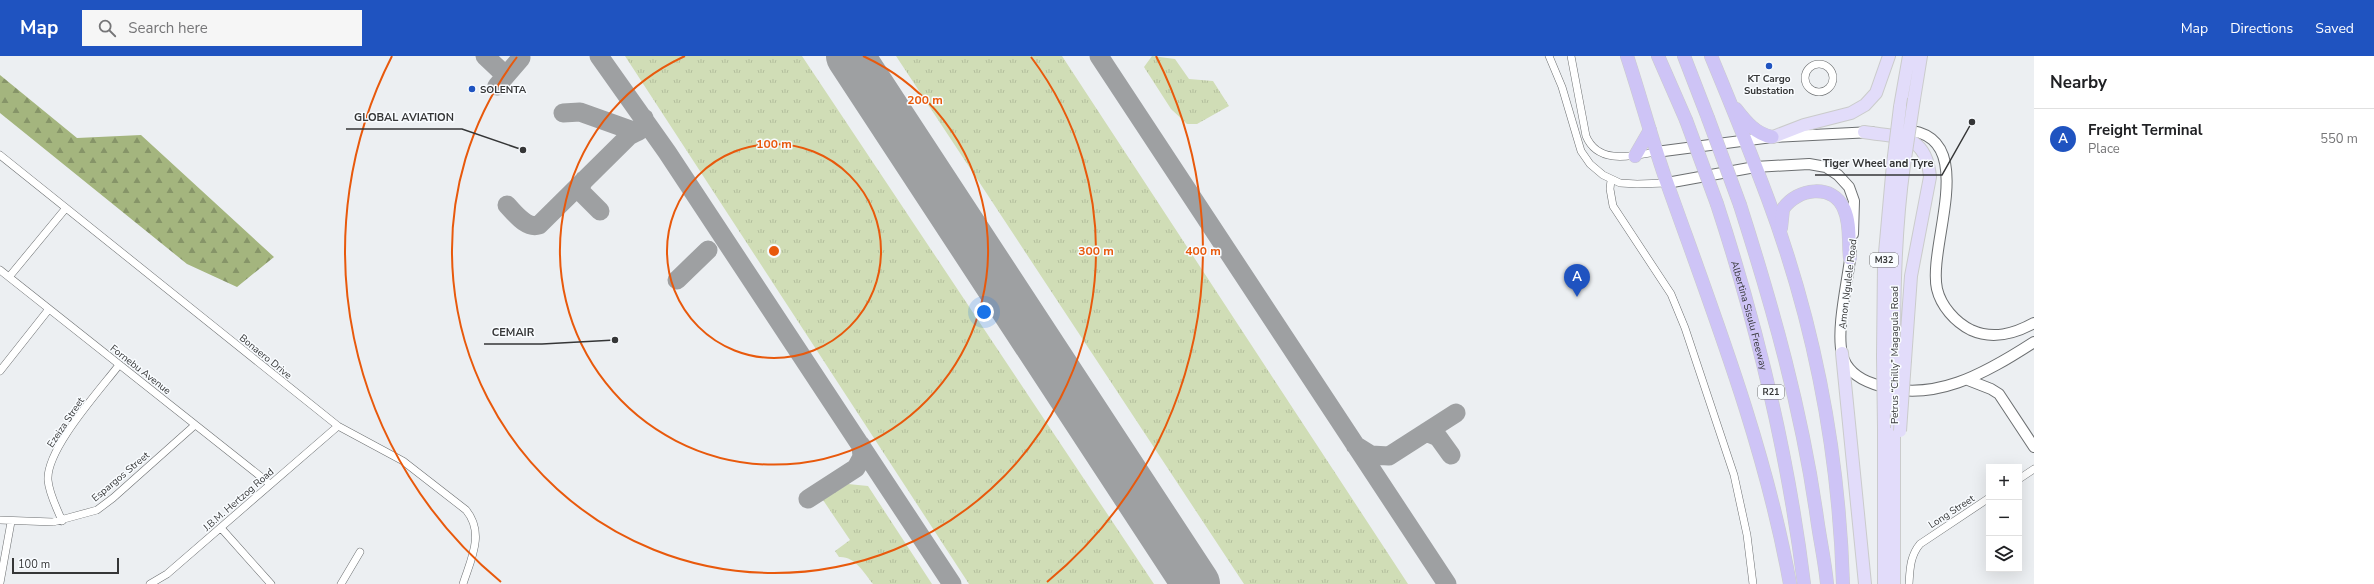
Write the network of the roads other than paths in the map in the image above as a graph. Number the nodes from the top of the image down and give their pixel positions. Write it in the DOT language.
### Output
graph roads {
  1 [pos="1549,56"];
  2 [pos="1571,56"];
  3 [pos="1627,56"];
  4 [pos="1658,56"];
  5 [pos="1684,56"];
  6 [pos="1711,56"];
  7 [pos="1816,56"];
  8 [pos="1889,56"];
  9 [pos="1909,56"];
  10 [pos="1921,56"];
  11 [pos="1818,64"];
  12 [pos="1728,98"];
  13 [pos="1650,130"];
  14 [pos="1864,132"];
  15 [pos="1772,137"];
  16 [pos="1745,141"];
  17 [pos="1656,152"];
  18 [pos="0,155"];
  19 [pos="1635,156"];
  20 [pos="1899,164"];
  21 [pos="1755,167"];
  22 [pos="1611,180"];
  23 [pos="1667,183"];
  24 [pos="66,208"];
  25 [pos="1850,258"];
  26 [pos="1789,262"];
  27 [pos="0,270"];
  28 [pos="9,277"];
  29 [pos="49,309"];
  30 [pos="2034,322"];
  31 [pos="2034,342"];
  32 [pos="1842,353"];
  33 [pos="1894,358"];
  34 [pos="119,365"];
  35 [pos="0,371"];
  36 [pos="1968,380"];
  37 [pos="195,425"];
  38 [pos="338,426"];
  39 [pos="1892,429"];
  40 [pos="2034,447"];
  41 [pos="2034,469"];
  42 [pos="2022,477"];
  43 [pos="270,484"];
  44 [pos="1986,500"];
  45 [pos="0,520"];
  46 [pos="62,521"];
  47 [pos="11,522"];
  48 [pos="221,528"];
  49 [pos="360,552"];
  50 [pos="0,583"];
  51 [pos="150,584"];
  52 [pos="271,584"];
  53 [pos="341,584"];
  54 [pos="463,584"];
  55 [pos="1753,584"];
  56 [pos="1790,584"];
  57 [pos="1804,584"];
  58 [pos="1827,584"];
  59 [pos="1843,584"];
  60 [pos="1865,584"];
  61 [pos="1884,584"];
  62 [pos="1894,584"];
  63 [pos="1909,584"];
  1 -- 22 [label="street"];
  2 -- 19 [label="street"];
  3 -- 13 [label="highway"];
  4 -- 57 [label="highway, Albertina Sisulu Freeway / R21, bridge"];
  5 -- 58 [label="highway, R21, bridge"];
  6 -- 12 [label="highway"];
  7 -- 11 [label="street"];
  8 -- 15 [label="main road"];
  9 -- 20 [label="main road, Petrus “Chilly” Magagula Road / M32, bridge"];
  10 -- 20 [label="main road, Petrus “Chilly” Magagula Road / M32, bridge"];
  11 -- 11 [label="street"];
  12 -- 15 [label="highway"];
  12 -- 16 [label="highway"];
  13 -- 17 [label="highway"];
  13 -- 19 [label="highway"];
  14 -- 15 [label="main road"];
  14 -- 30 [label="main road"];
  14 -- 33 [label="main road"];
  15 -- 16 [label="main road"];
  16 -- 17 [label="main road"];
  16 -- 21 [label="highway"];
  17 -- 19 [label="street"];
  17 -- 23 [label="highway"];
  18 -- 24 [label="street, Bonaero Drive"];
  20 -- 33 [label="main road, Petrus “Chilly” Magagula Road / M32"];
  21 -- 23 [label="main road, Amon Ngulele Road"];
  21 -- 25 [label="main road, Amon Ngulele Road"];
  21 -- 26 [label="highway"];
  22 -- 23 [label="street"];
  22 -- 55 [label="street"];
  23 -- 56 [label="highway"];
  24 -- 28 [label="street"];
  24 -- 38 [label="street, Bonaero Drive"];
  25 -- 26 [label="highway"];
  25 -- 32 [label="main road, Amon Ngulele Road"];
  26 -- 59 [label="highway"];
  27 -- 28 [label="street, Fornebu Avenue"];
  28 -- 29 [label="street, Fornebu Avenue"];
  29 -- 34 [label="street, Fornebu Avenue"];
  29 -- 35 [label="street"];
  31 -- 36 [label="main road, Amon Ngulele Road"];
  32 -- 36 [label="main road, Amon Ngulele Road"];
  32 -- 60 [label="main road"];
  33 -- 39 [label="main road, Petrus “Chilly” Magagula Road / M32, bridge"];
  33 -- 39 [label="main road, bridge"];
  34 -- 37 [label="street, Fornebu Avenue"];
  34 -- 46 [label="street, Ezeiza Street"];
  36 -- 40 [label="main road"];
  37 -- 43 [label="street, Fornebu Avenue"];
  37 -- 46 [label="street, Espargos Street"];
  38 -- 43 [label="street, J.B.M. Hertzog Road"];
  38 -- 54 [label="street, Bonaero Drive"];
  39 -- 61 [label="main road, Petrus “Chilly” Magagula Road / M32"];
  39 -- 62 [label="main road, Petrus “Chilly” Magagula Road / M32"];
  41 -- 42 [label="street"];
  43 -- 48 [label="street, J.B.M. Hertzog Road"];
  44 -- 63 [label="street, Long Street"];
  45 -- 47 [label="street, Espargos Street"];
  46 -- 47 [label="street, Espargos Street"];
  47 -- 50 [label="street"];
  48 -- 51 [label="street, J.B.M. Hertzog Road"];
  48 -- 52 [label="street"];
  49 -- 53 [label="street"];
}
